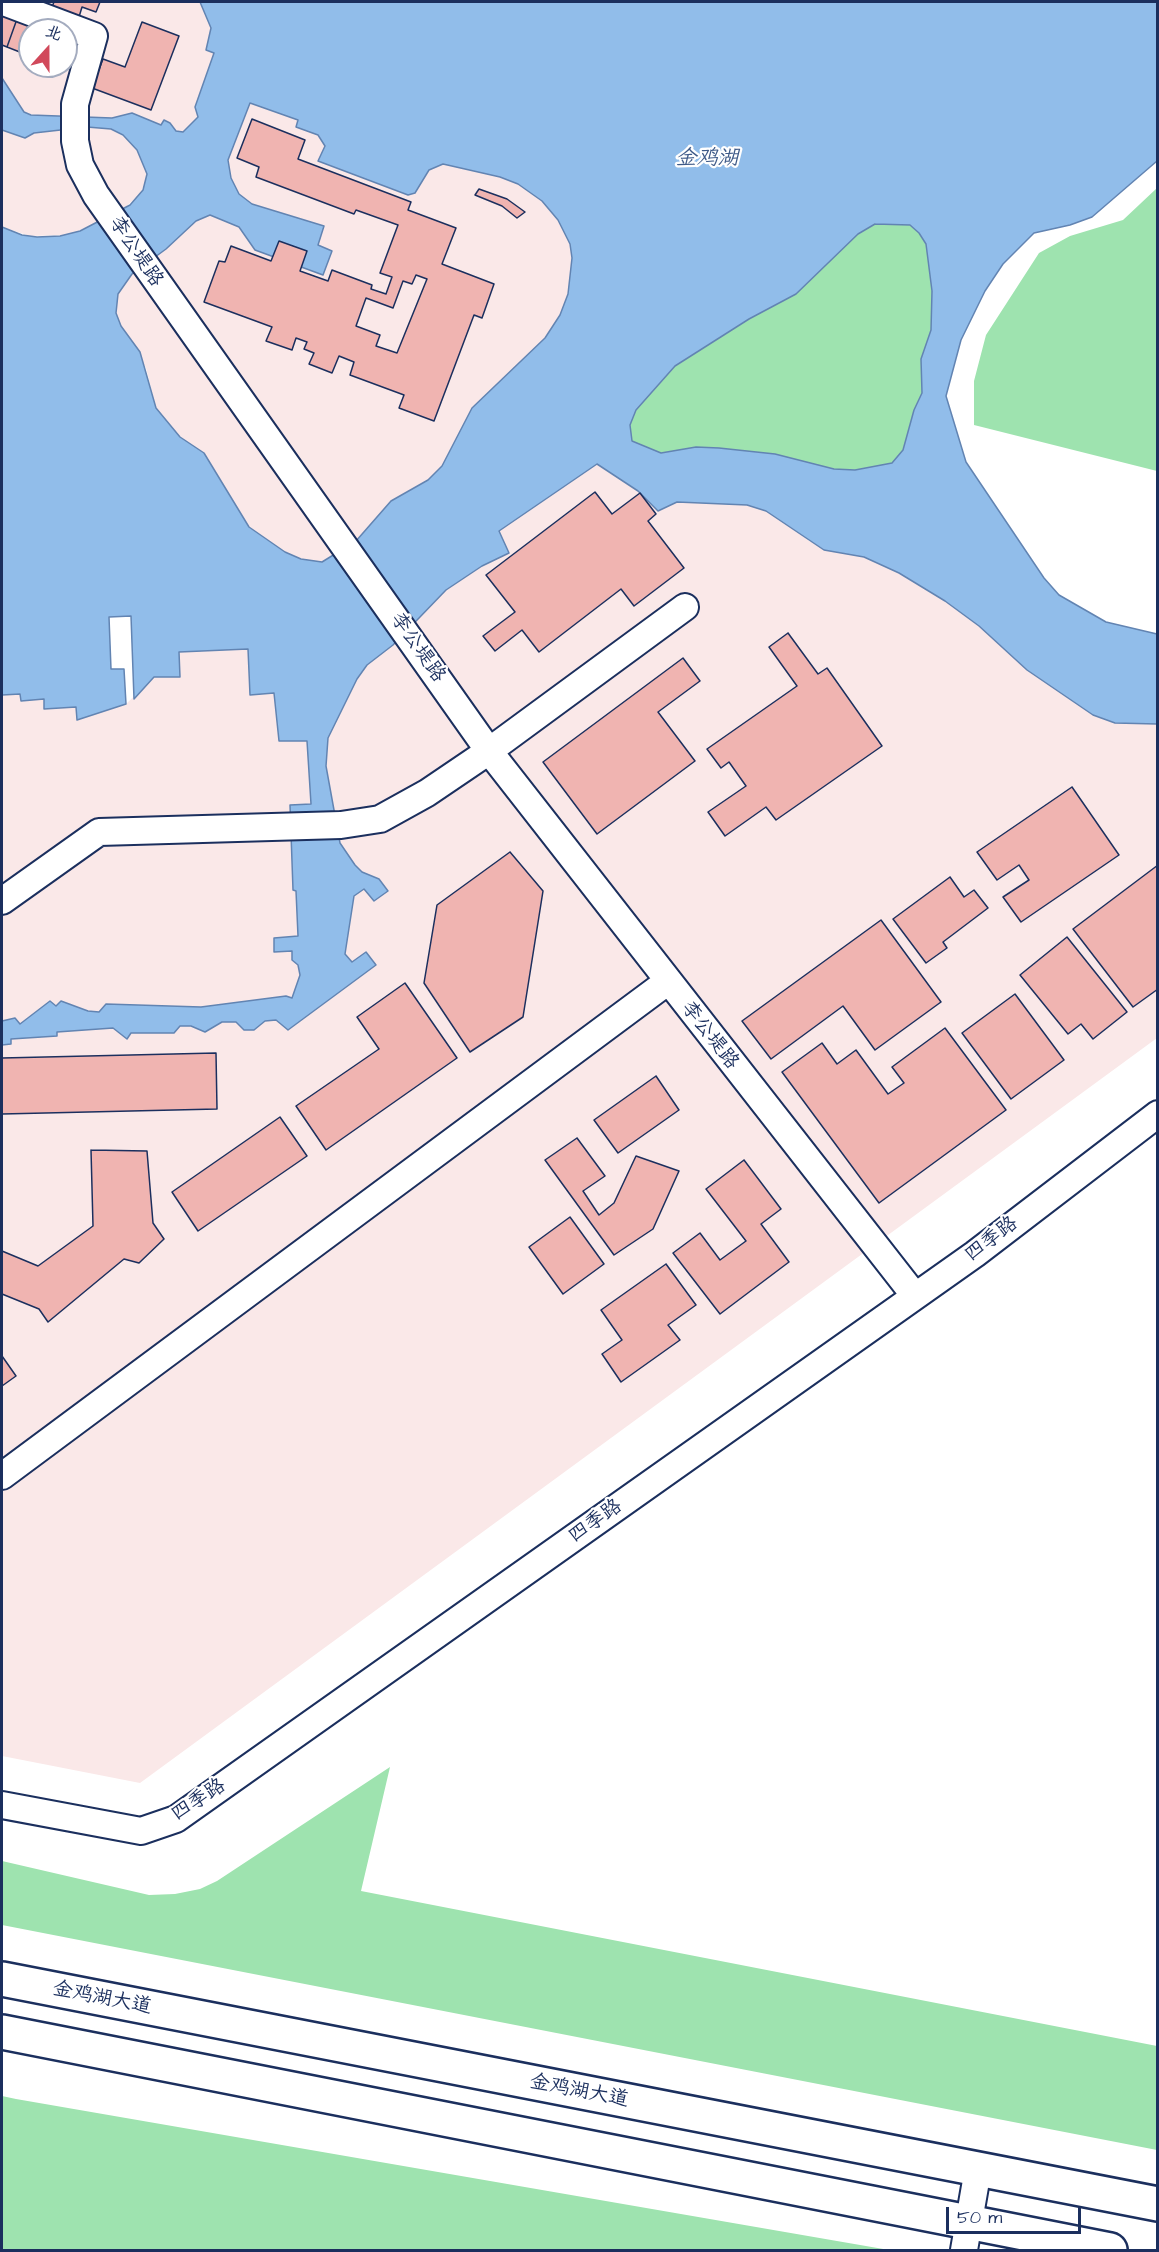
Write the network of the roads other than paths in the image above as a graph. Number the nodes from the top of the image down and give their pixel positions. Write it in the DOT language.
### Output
graph roads {
  1 [pos="4,2"];
  2 [pos="685,607"];
  3 [pos="489,751"];
  4 [pos="2,901"];
  5 [pos="667,982"];
  6 [pos="1158,1114"];
  7 [pos="915,1296"];
  8 [pos="2,1476"];
  9 [pos="2,1805"];
  10 [pos="2,1979"];
  11 [pos="2,2032"];
  12 [pos="978,2169"];
  13 [pos="1158,2205"];
  14 [pos="966,2237"];
  15 [pos="1110,2250"];
  1 -- 3 [label="street, 李公堤路"];
  2 -- 3 [label="street"];
  3 -- 4 [label="street"];
  3 -- 5 [label="street, 李公堤路"];
  5 -- 7 [label="street, 李公堤路"];
  5 -- 8 [label="street"];
  6 -- 7 [label="street, 四季路"];
  7 -- 9 [label="street, 四季路"];
  10 -- 12 [label="main road, 金鸡湖大道"];
  11 -- 14 [label="main road"];
  12 -- 13 [label="main road, 金鸡湖大道"];
  12 -- 14 [label="street"];
  14 -- 15 [label="main road"];
}
